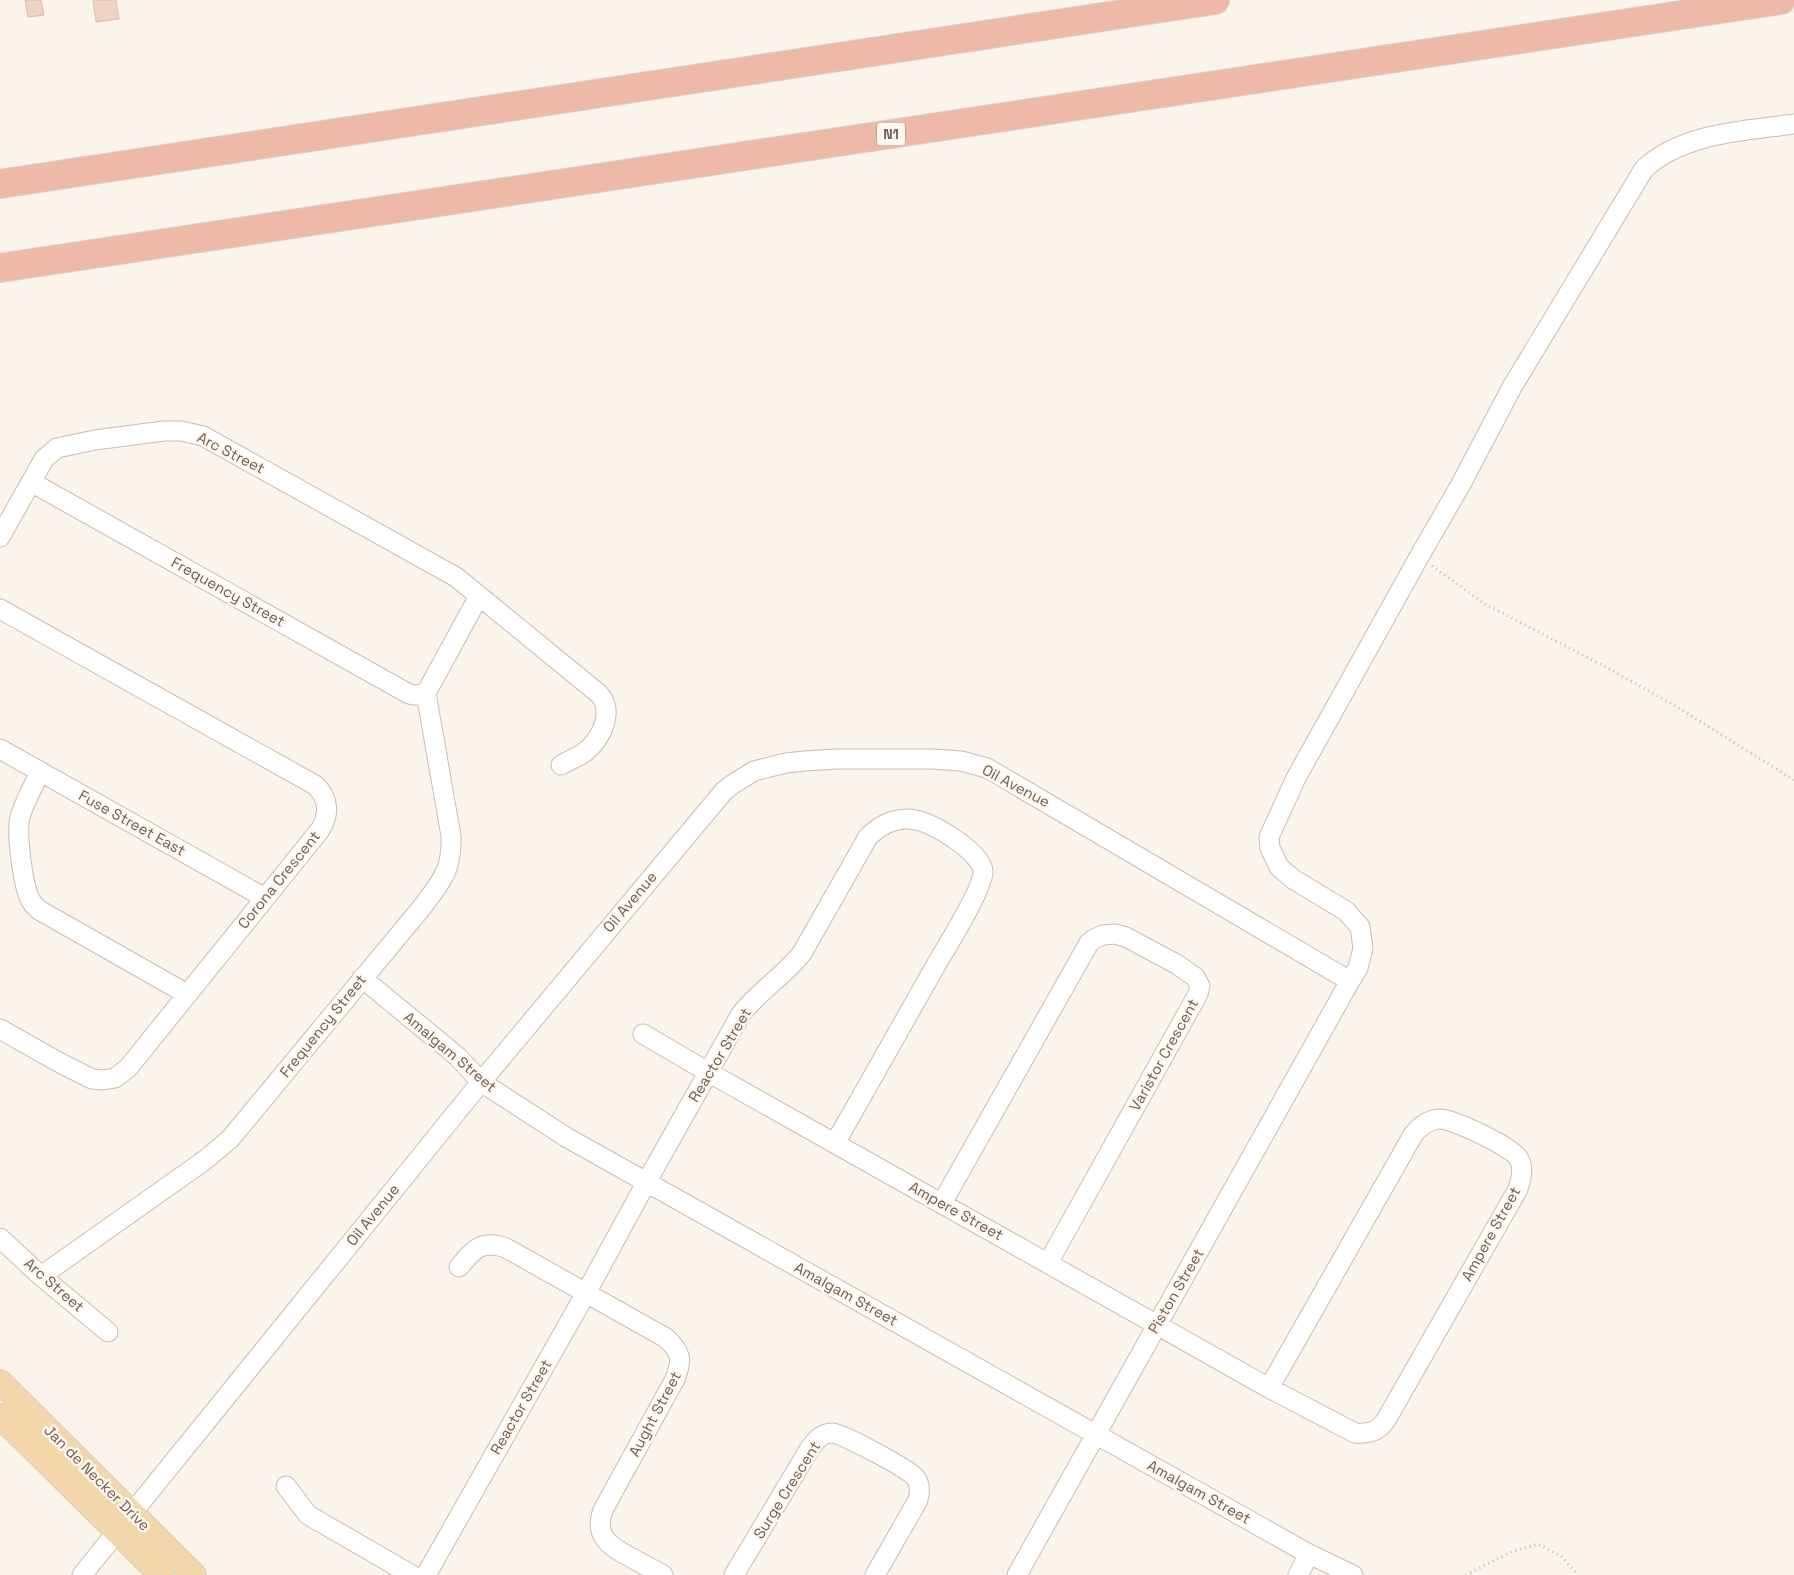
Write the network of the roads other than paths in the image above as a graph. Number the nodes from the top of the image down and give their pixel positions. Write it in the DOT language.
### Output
graph roads {
  1 [pos="1215,0"];
  2 [pos="1781,0"];
  3 [pos="1794,124"];
  4 [pos="0,184"];
  5 [pos="0,268"];
  6 [pos="31,482"];
  7 [pos="0,537"];
  8 [pos="479,596"];
  9 [pos="0,609"];
  10 [pos="426,693"];
  11 [pos="0,749"];
  12 [pos="561,765"];
  13 [pos="40,771"];
  14 [pos="265,898"];
  15 [pos="362,978"];
  16 [pos="1350,981"];
  17 [pos="187,994"];
  18 [pos="0,1029"];
  19 [pos="643,1034"];
  20 [pos="708,1072"];
  21 [pos="481,1082"];
  22 [pos="835,1143"];
  23 [pos="646,1183"];
  24 [pos="942,1203"];
  25 [pos="0,1238"];
  26 [pos="1048,1263"];
  27 [pos="459,1267"];
  28 [pos="41,1276"];
  29 [pos="586,1292"];
  30 [pos="1157,1325"];
  31 [pos="108,1332"];
  32 [pos="0,1382"];
  33 [pos="1270,1388"];
  34 [pos="0,1416"];
  35 [pos="1097,1435"];
  36 [pos="286,1486"];
  37 [pos="132,1514"];
  38 [pos="117,1532"];
  39 [pos="1309,1554"];
  40 [pos="82,1575"];
  41 [pos="160,1575"];
  42 [pos="194,1575"];
  43 [pos="412,1575"];
  44 [pos="426,1575"];
  45 [pos="663,1575"];
  46 [pos="734,1575"];
  47 [pos="876,1575"];
  48 [pos="1018,1575"];
  49 [pos="1298,1575"];
  50 [pos="1353,1575"];
  1 -- 4 [label="highway"];
  2 -- 5 [label="highway, N1"];
  3 -- 16 [label="street"];
  6 -- 7 [label="street, Arc Street"];
  6 -- 8 [label="street, Arc Street"];
  6 -- 10 [label="street, Frequency Street"];
  8 -- 10 [label="street"];
  8 -- 12 [label="street, Arc Street"];
  9 -- 14 [label="street, Corona Crescent"];
  10 -- 15 [label="street, Frequency Street"];
  11 -- 13 [label="street, Fuse Street East"];
  13 -- 14 [label="street, Fuse Street East"];
  13 -- 17 [label="street"];
  14 -- 17 [label="street, Corona Crescent"];
  15 -- 21 [label="street, Amalgam Street"];
  15 -- 28 [label="street, Frequency Street"];
  16 -- 21 [label="street, Oil Avenue"];
  16 -- 30 [label="street, Piston Street"];
  17 -- 18 [label="street, Corona Crescent"];
  19 -- 20 [label="street, Ampere Street"];
  20 -- 22 [label="street, Ampere Street"];
  20 -- 22 [label="street, Reactor Street"];
  20 -- 23 [label="street, Reactor Street"];
  21 -- 23 [label="street, Amalgam Street"];
  21 -- 37 [label="street, Oil Avenue"];
  22 -- 24 [label="street, Ampere Street"];
  23 -- 29 [label="street, Reactor Street"];
  23 -- 35 [label="street, Amalgam Street"];
  24 -- 26 [label="street, Ampere Street"];
  24 -- 26 [label="street, Varistor Crescent"];
  25 -- 28 [label="street, Arc Street"];
  26 -- 30 [label="street, Ampere Street"];
  27 -- 29 [label="street, Aught Street"];
  28 -- 31 [label="street, Arc Street"];
  29 -- 44 [label="street, Reactor Street"];
  29 -- 45 [label="street, Aught Street"];
  30 -- 33 [label="street, Ampere Street"];
  30 -- 35 [label="street, Piston Street"];
  32 -- 37 [label="main road, Jan de Necker Drive"];
  33 -- 33 [label="street, Ampere Street"];
  34 -- 38 [label="main road, Jan de Necker Drive"];
  35 -- 39 [label="street, Amalgam Street"];
  35 -- 48 [label="street, Piston Street"];
  36 -- 43 [label="street"];
  37 -- 38 [label="street, Oil Avenue"];
  37 -- 42 [label="main road, Jan de Necker Drive"];
  38 -- 40 [label="street, Oil Avenue"];
  38 -- 41 [label="main road, Jan de Necker Drive"];
  39 -- 49 [label="street"];
  39 -- 50 [label="street, Amalgam Street"];
  46 -- 47 [label="street, Surge Crescent"];
}
